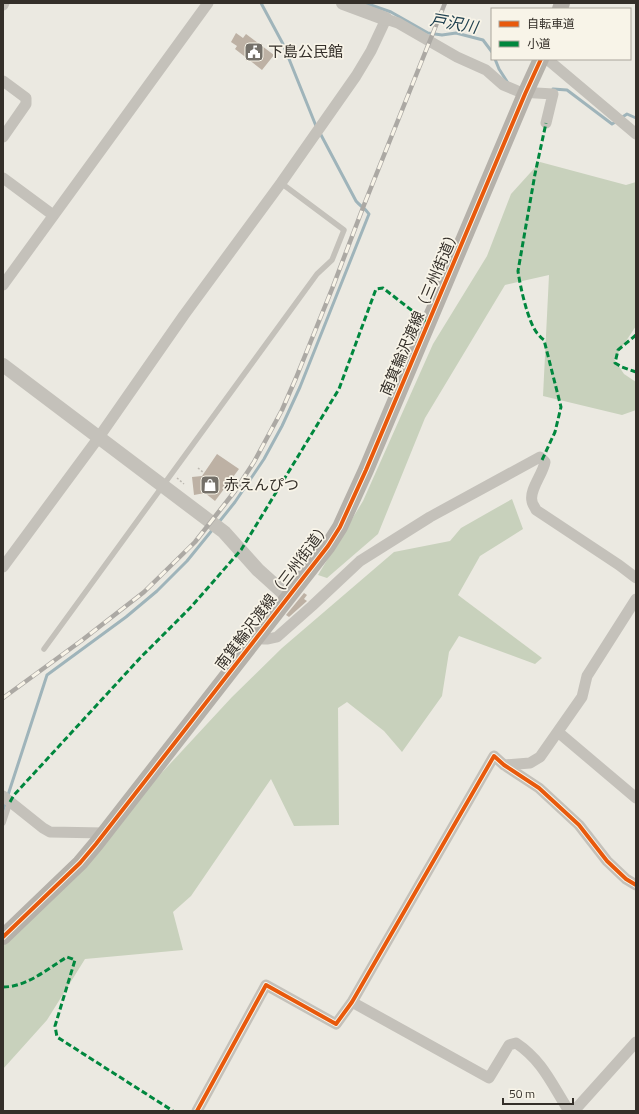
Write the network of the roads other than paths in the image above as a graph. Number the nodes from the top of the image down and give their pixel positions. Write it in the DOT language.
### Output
graph roads {
  1 [pos="208,3"];
  2 [pos="343,3"];
  3 [pos="386,19"];
  4 [pos="541,60"];
  5 [pos="548,60"];
  6 [pos="3,81"];
  7 [pos="526,92"];
  8 [pos="546,123"];
  9 [pos="636,134"];
  10 [pos="3,137"];
  11 [pos="3,178"];
  12 [pos="281,183"];
  13 [pos="53,215"];
  14 [pos="3,285"];
  15 [pos="3,365"];
  16 [pos="99,437"];
  17 [pos="168,480"];
  18 [pos="3,567"];
  19 [pos="636,578"];
  20 [pos="288,597"];
  21 [pos="636,599"];
  22 [pos="259,636"];
  23 [pos="44,650"];
  24 [pos="558,732"];
  25 [pos="504,765"];
  26 [pos="636,798"];
  27 [pos="7,799"];
  28 [pos="3,823"];
  29 [pos="104,833"];
  30 [pos="636,885"];
  31 [pos="3,937"];
  32 [pos="352,1002"];
  33 [pos="636,1042"];
  34 [pos="197,1111"];
  35 [pos="569,1111"];
  36 [pos="574,1111"];
  1 -- 13 [label="street"];
  2 -- 3 [label="street"];
  3 -- 7 [label="street"];
  3 -- 12 [label="street"];
  4 -- 7 [label="main road, 南箕輪沢渡線（三州街道）"];
  5 -- 9 [label="street"];
  6 -- 10 [label="street"];
  7 -- 8 [label="street"];
  7 -- 20 [label="main road, 南箕輪沢渡線（三州街道）"];
  11 -- 13 [label="street"];
  12 -- 16 [label="street"];
  12 -- 17 [label="lane"];
  13 -- 14 [label="street"];
  15 -- 16 [label="street"];
  16 -- 17 [label="street"];
  16 -- 18 [label="street"];
  17 -- 20 [label="street"];
  17 -- 23 [label="lane"];
  19 -- 22 [label="street"];
  20 -- 22 [label="main road, 南箕輪沢渡線（三州街道）"];
  21 -- 24 [label="street"];
  22 -- 29 [label="main road, 南箕輪沢渡線（三州街道）"];
  24 -- 25 [label="street"];
  24 -- 26 [label="street"];
  25 -- 30 [label="street"];
  25 -- 32 [label="street"];
  27 -- 28 [label="lane"];
  27 -- 29 [label="street"];
  29 -- 31 [label="main road, 南箕輪沢渡線（三州街道）"];
  32 -- 34 [label="street"];
  32 -- 35 [label="street"];
  33 -- 36 [label="street"];
}
